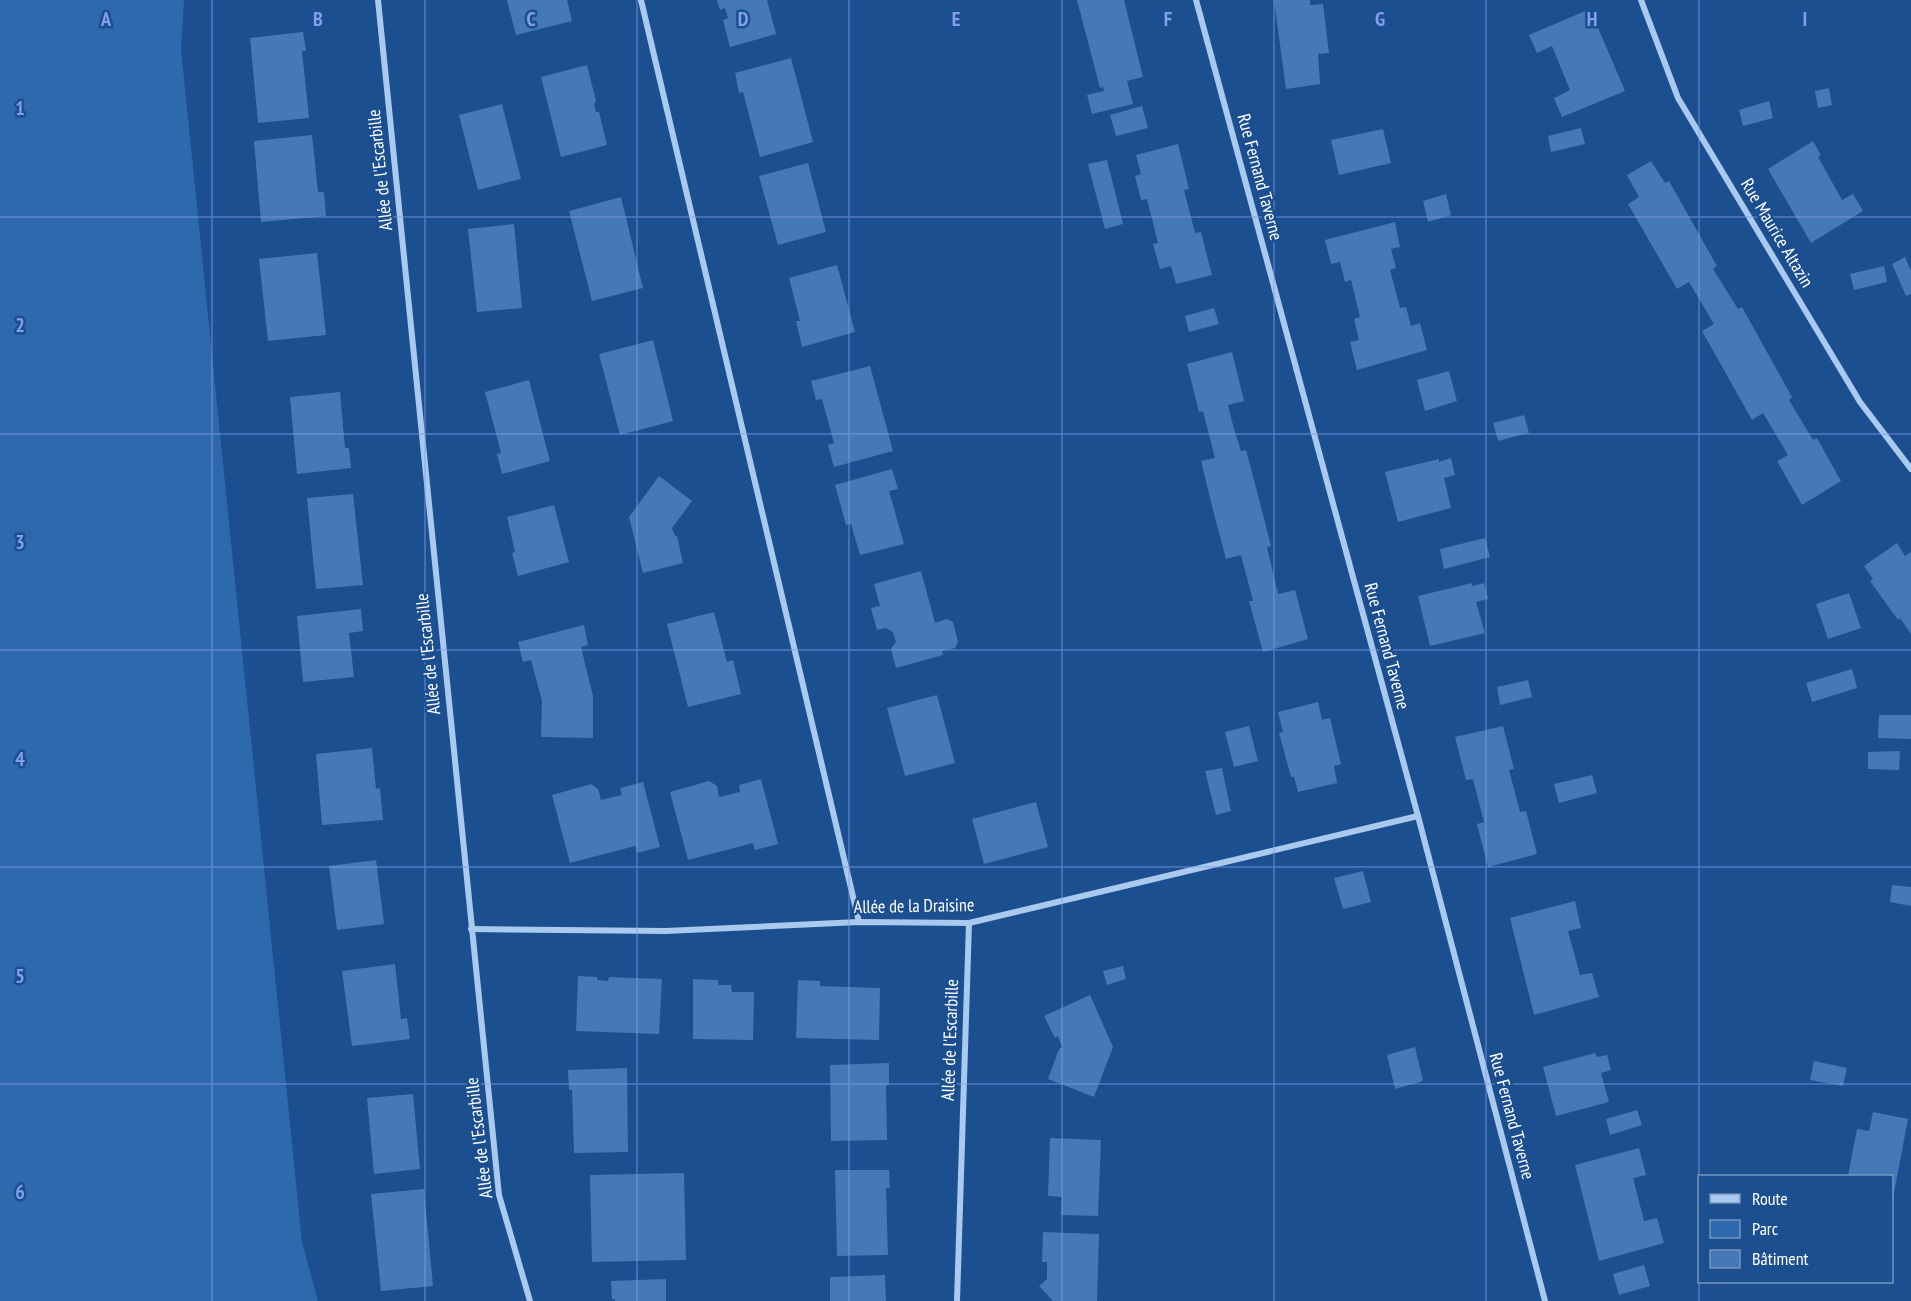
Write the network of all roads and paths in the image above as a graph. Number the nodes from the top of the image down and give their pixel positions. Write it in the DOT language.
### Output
graph roads {
  1 [pos="378,0"];
  2 [pos="642,0"];
  3 [pos="1196,0"];
  4 [pos="1641,0"];
  5 [pos="1911,469"];
  6 [pos="1418,816"];
  7 [pos="859,922"];
  8 [pos="969,923"];
  9 [pos="471,929"];
  10 [pos="530,1301"];
  11 [pos="957,1301"];
  12 [pos="1545,1301"];
  1 -- 9 [label="street, Allée de l'Escarbille"];
  2 -- 7 [label="street"];
  3 -- 6 [label="street, Rue Fernand Taverne"];
  4 -- 5 [label="street, Rue Maurice Altazin"];
  6 -- 8 [label="street, Allée de la Draisine"];
  6 -- 12 [label="street, Rue Fernand Taverne"];
  7 -- 8 [label="street, Allée de la Draisine"];
  7 -- 9 [label="street, Allée de la Draisine"];
  8 -- 11 [label="street, Allée de l'Escarbille"];
  9 -- 10 [label="street, Allée de l'Escarbille"];
}
